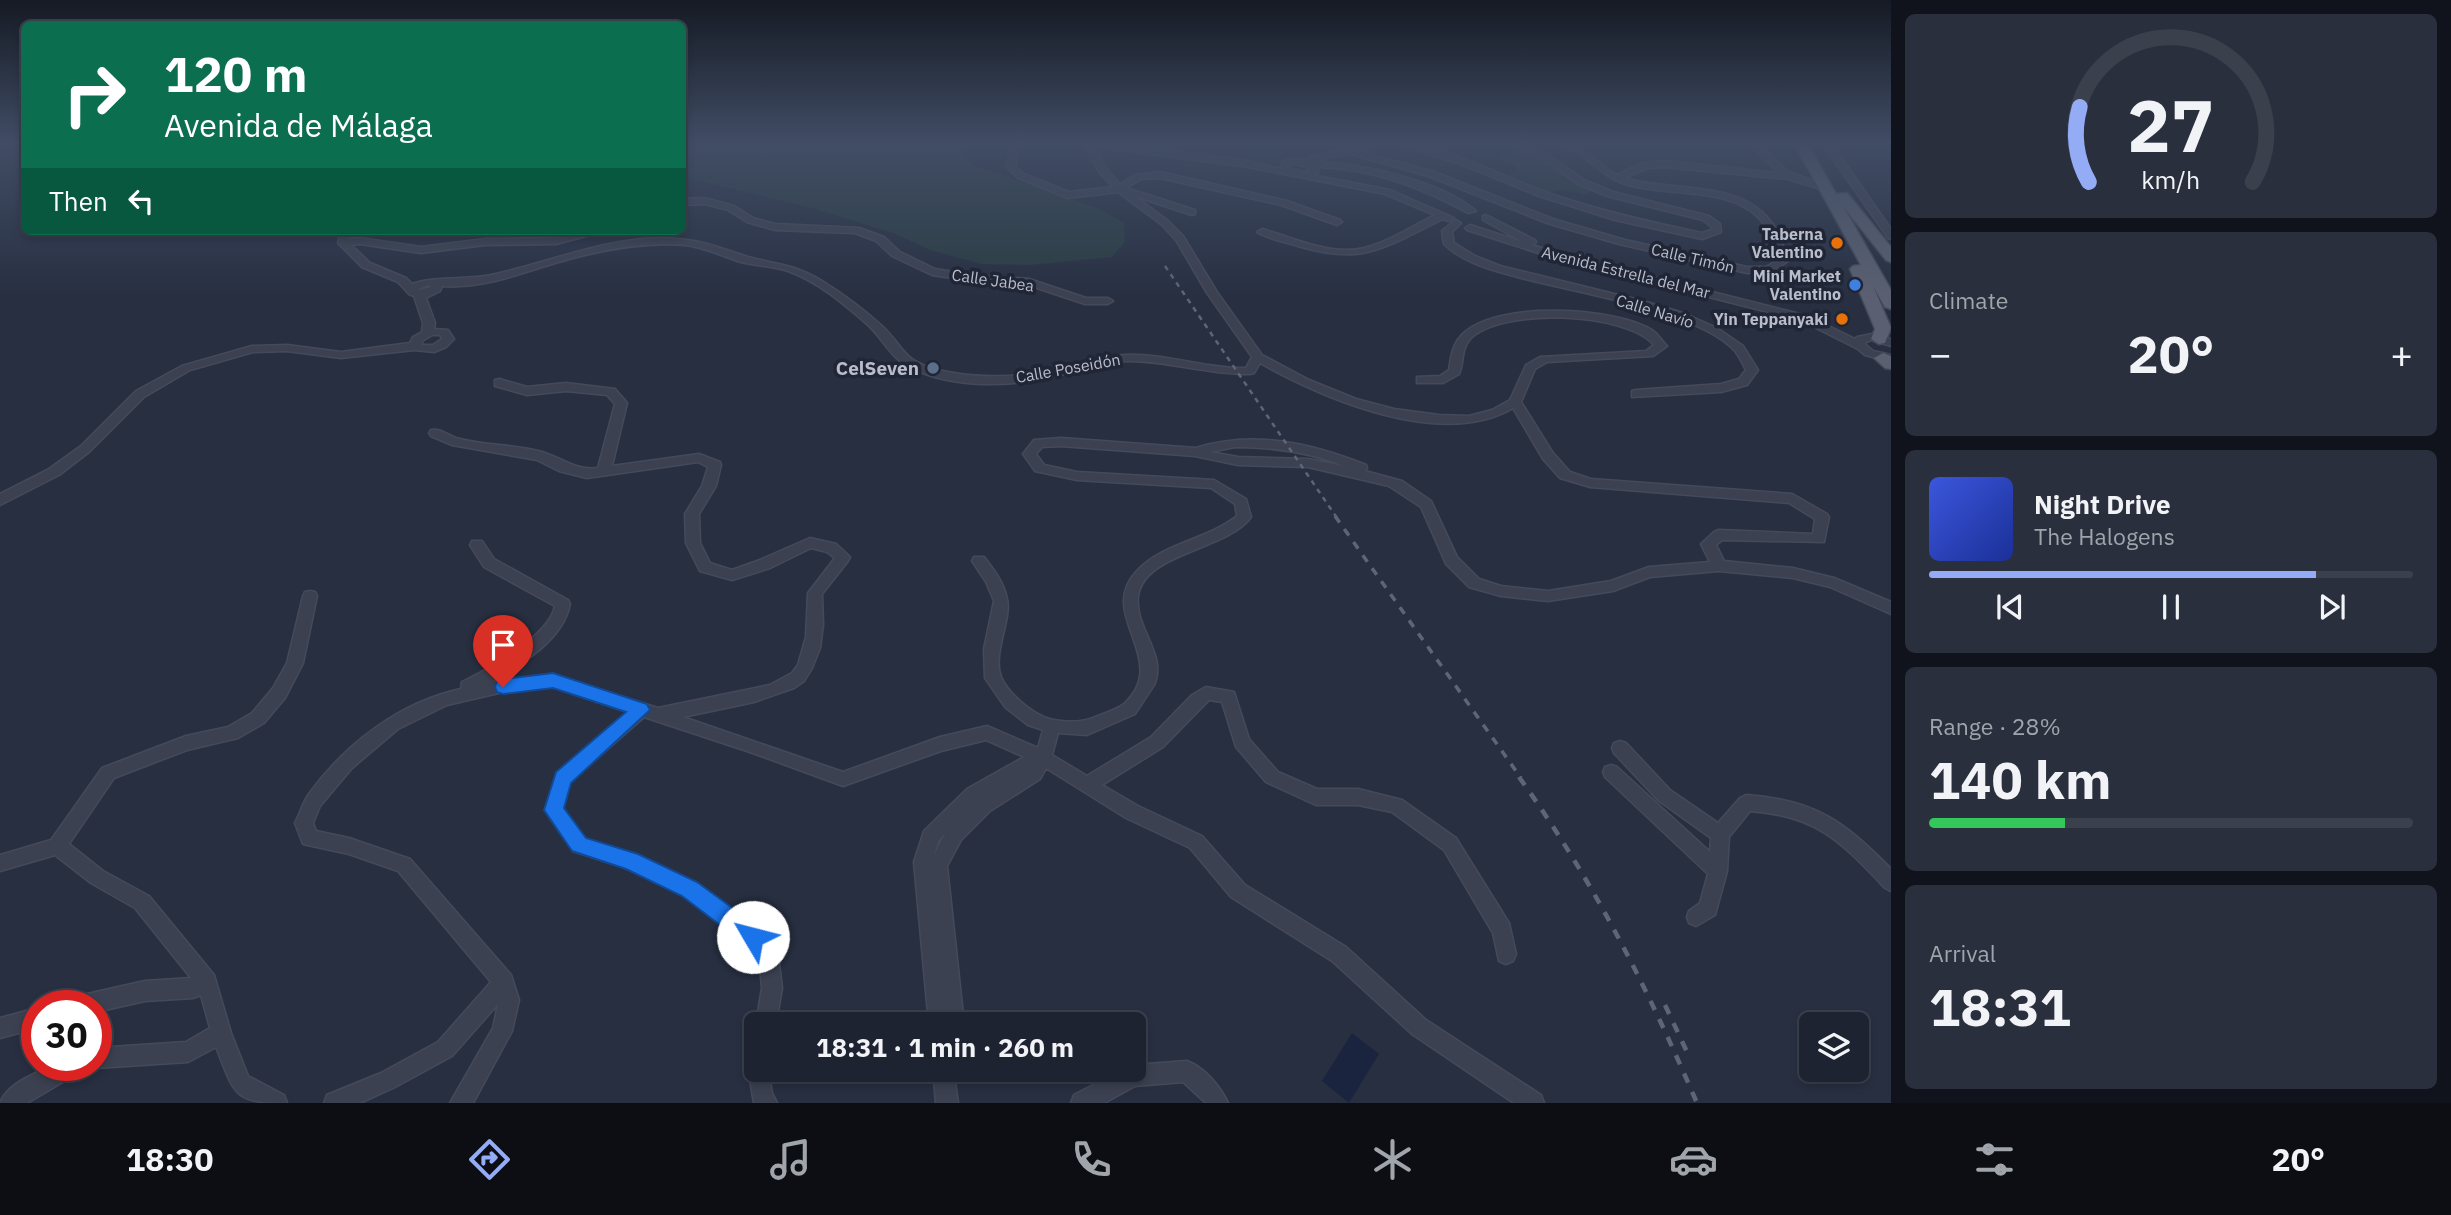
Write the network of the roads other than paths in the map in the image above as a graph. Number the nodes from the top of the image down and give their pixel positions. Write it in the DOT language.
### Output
graph roads {
  1 [pos="1127,194"];
  2 [pos="1136,194"];
  3 [pos="1249,194"];
  4 [pos="1393,194"];
  5 [pos="1438,194"];
  6 [pos="1483,194"];
  7 [pos="1543,194"];
  8 [pos="1612,194"];
  9 [pos="1708,194"];
  10 [pos="1831,194"];
  11 [pos="1833,194"];
  12 [pos="1834,194"];
  13 [pos="1836,194"];
  14 [pos="1862,194"];
  15 [pos="686,202"];
  16 [pos="1471,211"];
  17 [pos="1192,212"];
  18 [pos="1486,218"];
  19 [pos="1450,219"];
  20 [pos="1337,222"];
  21 [pos="1470,228"];
  22 [pos="1262,232"];
  23 [pos="344,235"];
  24 [pos="582,235"];
  25 [pos="1891,236"];
  26 [pos="343,243"];
  27 [pos="1891,257"];
  28 [pos="402,280"];
  29 [pos="1891,281"];
  30 [pos="425,290"];
  31 [pos="1108,301"];
  32 [pos="1891,304"];
  33 [pos="1838,327"];
  34 [pos="1860,342"];
  35 [pos="1886,349"];
  36 [pos="1258,357"];
  37 [pos="1421,380"];
  38 [pos="499,383"];
  39 [pos="1636,394"];
  40 [pos="1515,402"];
  41 [pos="435,433"];
  42 [pos="1196,452"];
  43 [pos="604,471"];
  44 [pos="1397,484"];
  45 [pos="0,500"];
  46 [pos="477,545"];
  47 [pos="979,561"];
  48 [pos="1719,566"];
  49 [pos="310,597"];
  50 [pos="1891,608"];
  51 [pos="444,699"];
  52 [pos="641,710"];
  53 [pos="660,714"];
  54 [pos="1052,726"];
  55 [pos="1620,748"];
  56 [pos="1043,758"];
  57 [pos="1611,772"];
  58 [pos="1087,786"];
  59 [pos="1720,834"];
  60 [pos="57,846"];
  61 [pos="0,863"];
  62 [pos="1718,871"];
  63 [pos="1891,882"];
  64 [pos="1696,917"];
  65 [pos="1506,954"];
  66 [pos="207,982"];
  67 [pos="503,982"];
  68 [pos="112,998"];
  69 [pos="768,1012"];
  70 [pos="938,1012"];
  71 [pos="953,1012"];
  72 [pos="21,1022"];
  73 [pos="0,1028"];
  74 [pos="221,1033"];
  75 [pos="112,1057"];
  76 [pos="43,1081"];
  77 [pos="760,1082"];
  78 [pos="945,1082"];
  79 [pos="952,1082"];
  80 [pos="1094,1100"];
  81 [pos="947,1102"];
  82 [pos="11,1103"];
  83 [pos="276,1103"];
  84 [pos="335,1103"];
  85 [pos="460,1103"];
  86 [pos="766,1103"];
  87 [pos="1217,1103"];
  88 [pos="1532,1103"];
  1 -- 36 [label="street"];
  2 -- 17 [label="street"];
  3 -- 20 [label="street"];
  4 -- 19 [label="street"];
  5 -- 16 [label="street, Avenida Estrella del Mar"];
  6 -- 9 [label="street, Calle Timón"];
  7 -- 8 [label="street"];
  10 -- 35 [label="main road"];
  11 -- 32 [label="main road"];
  12 -- 29 [label="main road"];
  13 -- 27 [label="main road"];
  14 -- 25 [label="street"];
  15 -- 31 [label="street, Calle Jabea"];
  16 -- 18 [label="street, Avenida Estrella del Mar"];
  16 -- 19 [label="street"];
  18 -- 21 [label="street"];
  18 -- 33 [label="street, Avenida Estrella del Mar"];
  19 -- 21 [label="street, Avenida Estrella del Mar"];
  19 -- 22 [label="street"];
  19 -- 39 [label="street, Calle Navío"];
  21 -- 34 [label="street, Avenida Estrella del Mar"];
  23 -- 26 [label="street"];
  24 -- 26 [label="street"];
  26 -- 28 [label="street, Calle Poseidón"];
  28 -- 30 [label="street, Calle Poseidón"];
  28 -- 30 [label="street, Calle Poseidón"];
  30 -- 36 [label="street, Calle Poseidón"];
  30 -- 45 [label="street"];
  33 -- 34 [label="street, Avenida Estrella del Mar"];
  33 -- 35 [label="street, Avenida Estrella del Mar"];
  34 -- 35 [label="street"];
  34 -- 35 [label="street"];
  36 -- 40 [label="street"];
  37 -- 40 [label="street"];
  38 -- 43 [label="street"];
  40 -- 48 [label="street"];
  41 -- 43 [label="street"];
  42 -- 44 [label="street"];
  42 -- 44 [label="street"];
  42 -- 54 [label="street"];
  43 -- 53 [label="street"];
  44 -- 48 [label="street"];
  46 -- 51 [label="street"];
  47 -- 54 [label="street"];
  48 -- 50 [label="street"];
  49 -- 60 [label="street"];
  51 -- 52 [label="street"];
  51 -- 67 [label="street"];
  52 -- 53 [label="street"];
  52 -- 69 [label="street"];
  53 -- 56 [label="street"];
  54 -- 56 [label="street"];
  55 -- 59 [label="street"];
  56 -- 58 [label="street"];
  56 -- 70 [label="street"];
  56 -- 71 [label="street"];
  57 -- 62 [label="street"];
  58 -- 65 [label="street"];
  58 -- 88 [label="street"];
  59 -- 62 [label="street"];
  59 -- 63 [label="street"];
  60 -- 61 [label="street"];
  60 -- 66 [label="street"];
  62 -- 64 [label="street"];
  66 -- 68 [label="street"];
  66 -- 74 [label="street"];
  67 -- 84 [label="street"];
  67 -- 85 [label="street"];
  72 -- 73 [label="street"];
  74 -- 75 [label="street"];
  74 -- 83 [label="street"];
  76 -- 82 [label="street"];
  77 -- 86 [label="street"];
  78 -- 81 [label="street"];
  79 -- 81 [label="street"];
  80 -- 87 [label="street"];
}
